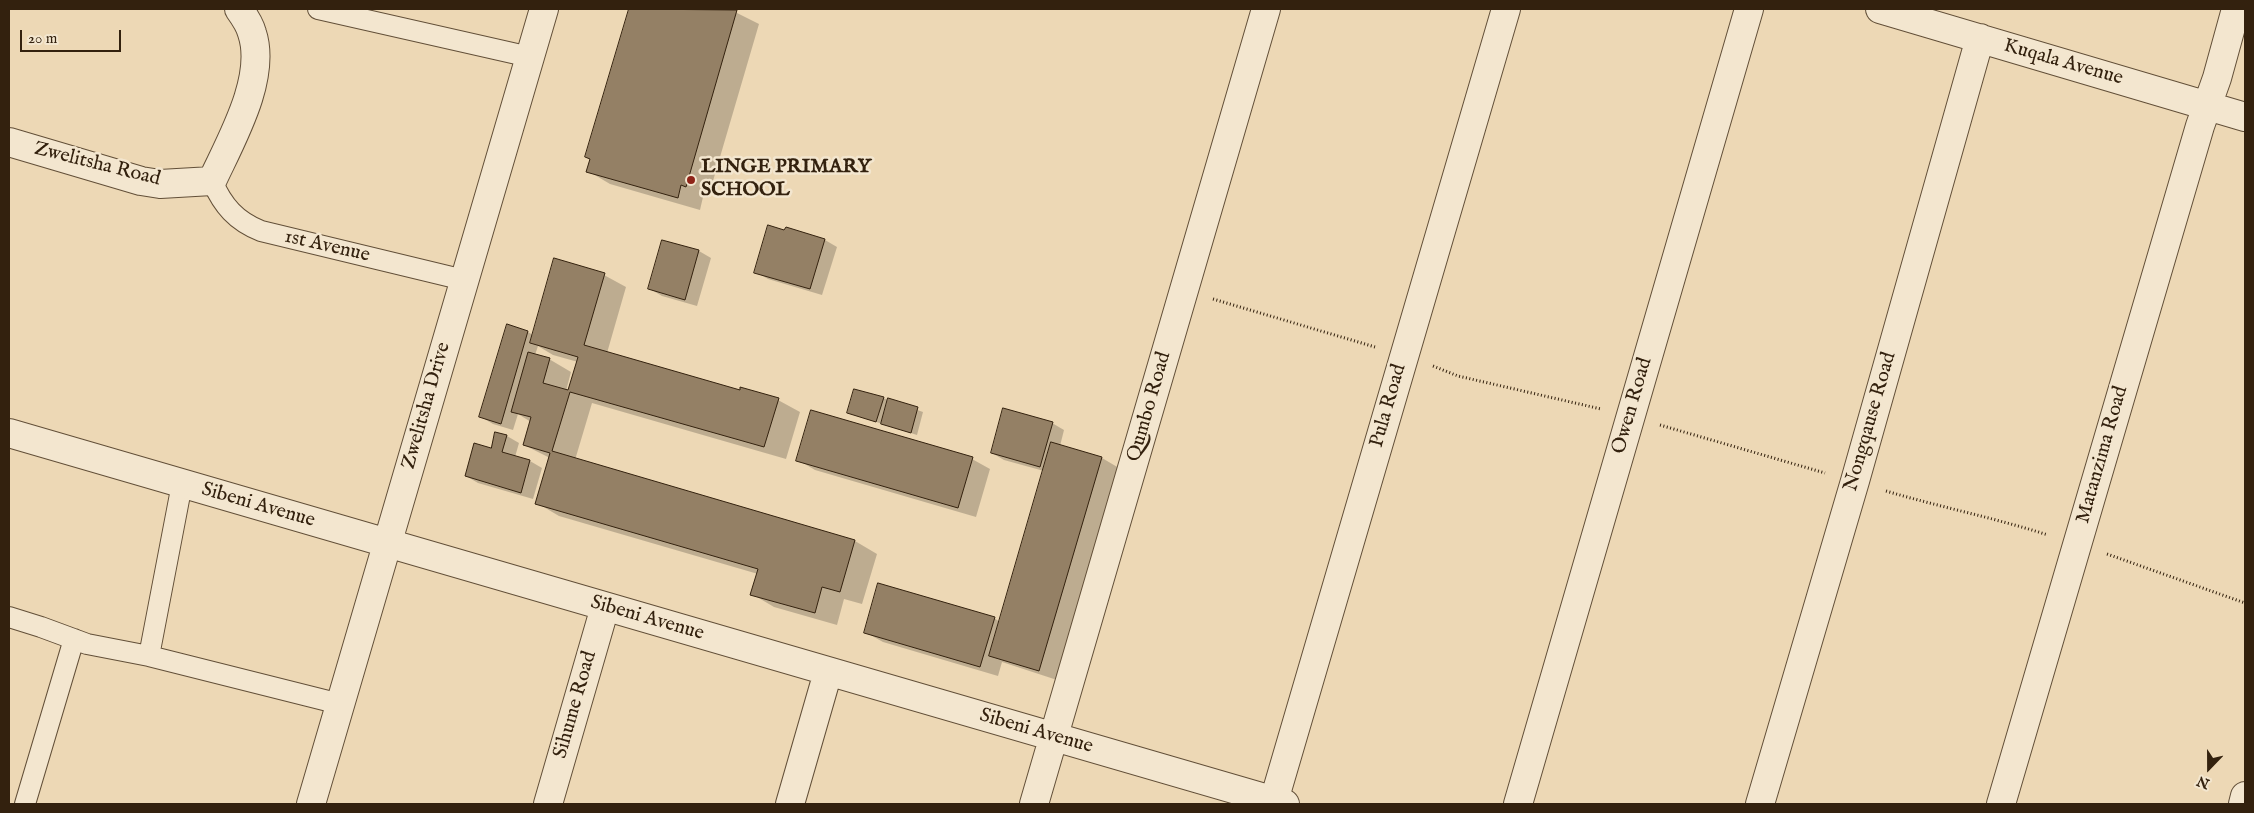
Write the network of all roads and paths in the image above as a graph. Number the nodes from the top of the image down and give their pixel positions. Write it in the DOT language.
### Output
graph roads {
  1 [pos="239,9"];
  2 [pos="318,9"];
  3 [pos="544,9"];
  4 [pos="1266,9"];
  5 [pos="1506,9"];
  6 [pos="1749,9"];
  7 [pos="1880,9"];
  8 [pos="2236,9"];
  9 [pos="1980,38"];
  10 [pos="530,57"];
  11 [pos="2207,105"];
  12 [pos="2245,117"];
  13 [pos="9,142"];
  14 [pos="212,181"];
  15 [pos="464,280"];
  16 [pos="9,433"];
  17 [pos="182,484"];
  18 [pos="387,544"];
  19 [pos="2077,544"];
  20 [pos="2245,603"];
  21 [pos="605,606"];
  22 [pos="9,618"];
  23 [pos="74,639"];
  24 [pos="149,656"];
  25 [pos="828,672"];
  26 [pos="340,704"];
  27 [pos="1053,737"];
  28 [pos="2245,796"];
  29 [pos="1278,803"];
  30 [pos="25,804"];
  31 [pos="311,804"];
  32 [pos="548,804"];
  33 [pos="790,804"];
  34 [pos="1034,804"];
  35 [pos="1518,804"];
  36 [pos="1760,804"];
  37 [pos="2001,804"];
  38 [pos="2243,804"];
  1 -- 14 [label="street"];
  2 -- 10 [label="lane"];
  3 -- 10 [label="street, Zwelitsha Drive"];
  4 -- 27 [label="street, Qumbo Road"];
  5 -- 29 [label="street, Pula Road"];
  6 -- 35 [label="street, Owen Road"];
  7 -- 9 [label="street, Kuqala Avenue"];
  8 -- 11 [label="street, Matanzima Road"];
  9 -- 11 [label="street, Kuqala Avenue"];
  9 -- 36 [label="street, Nongqause Road"];
  10 -- 15 [label="street, Zwelitsha Drive"];
  11 -- 12 [label="street, Kuqala Avenue"];
  11 -- 19 [label="street, Matanzima Road"];
  13 -- 14 [label="street, Zwelitsha Road"];
  14 -- 15 [label="lane, 1st Avenue"];
  15 -- 18 [label="street, Zwelitsha Drive"];
  16 -- 17 [label="street, Sibeni Avenue"];
  17 -- 18 [label="street, Sibeni Avenue"];
  17 -- 24 [label="lane"];
  18 -- 21 [label="street, Sibeni Avenue"];
  18 -- 26 [label="street, Zwelitsha Drive"];
  19 -- 20 [label="path"];
  19 -- 37 [label="street, Matanzima Road"];
  21 -- 25 [label="street, Sibeni Avenue"];
  21 -- 32 [label="street, Sihume Road"];
  22 -- 23 [label="lane"];
  23 -- 24 [label="lane"];
  23 -- 30 [label="lane"];
  24 -- 26 [label="lane"];
  25 -- 27 [label="street, Sibeni Avenue"];
  25 -- 33 [label="street"];
  26 -- 31 [label="street, Zwelitsha Drive"];
  27 -- 29 [label="street, Sibeni Avenue"];
  27 -- 34 [label="street, Qumbo Road"];
  28 -- 38 [label="street"];
}
